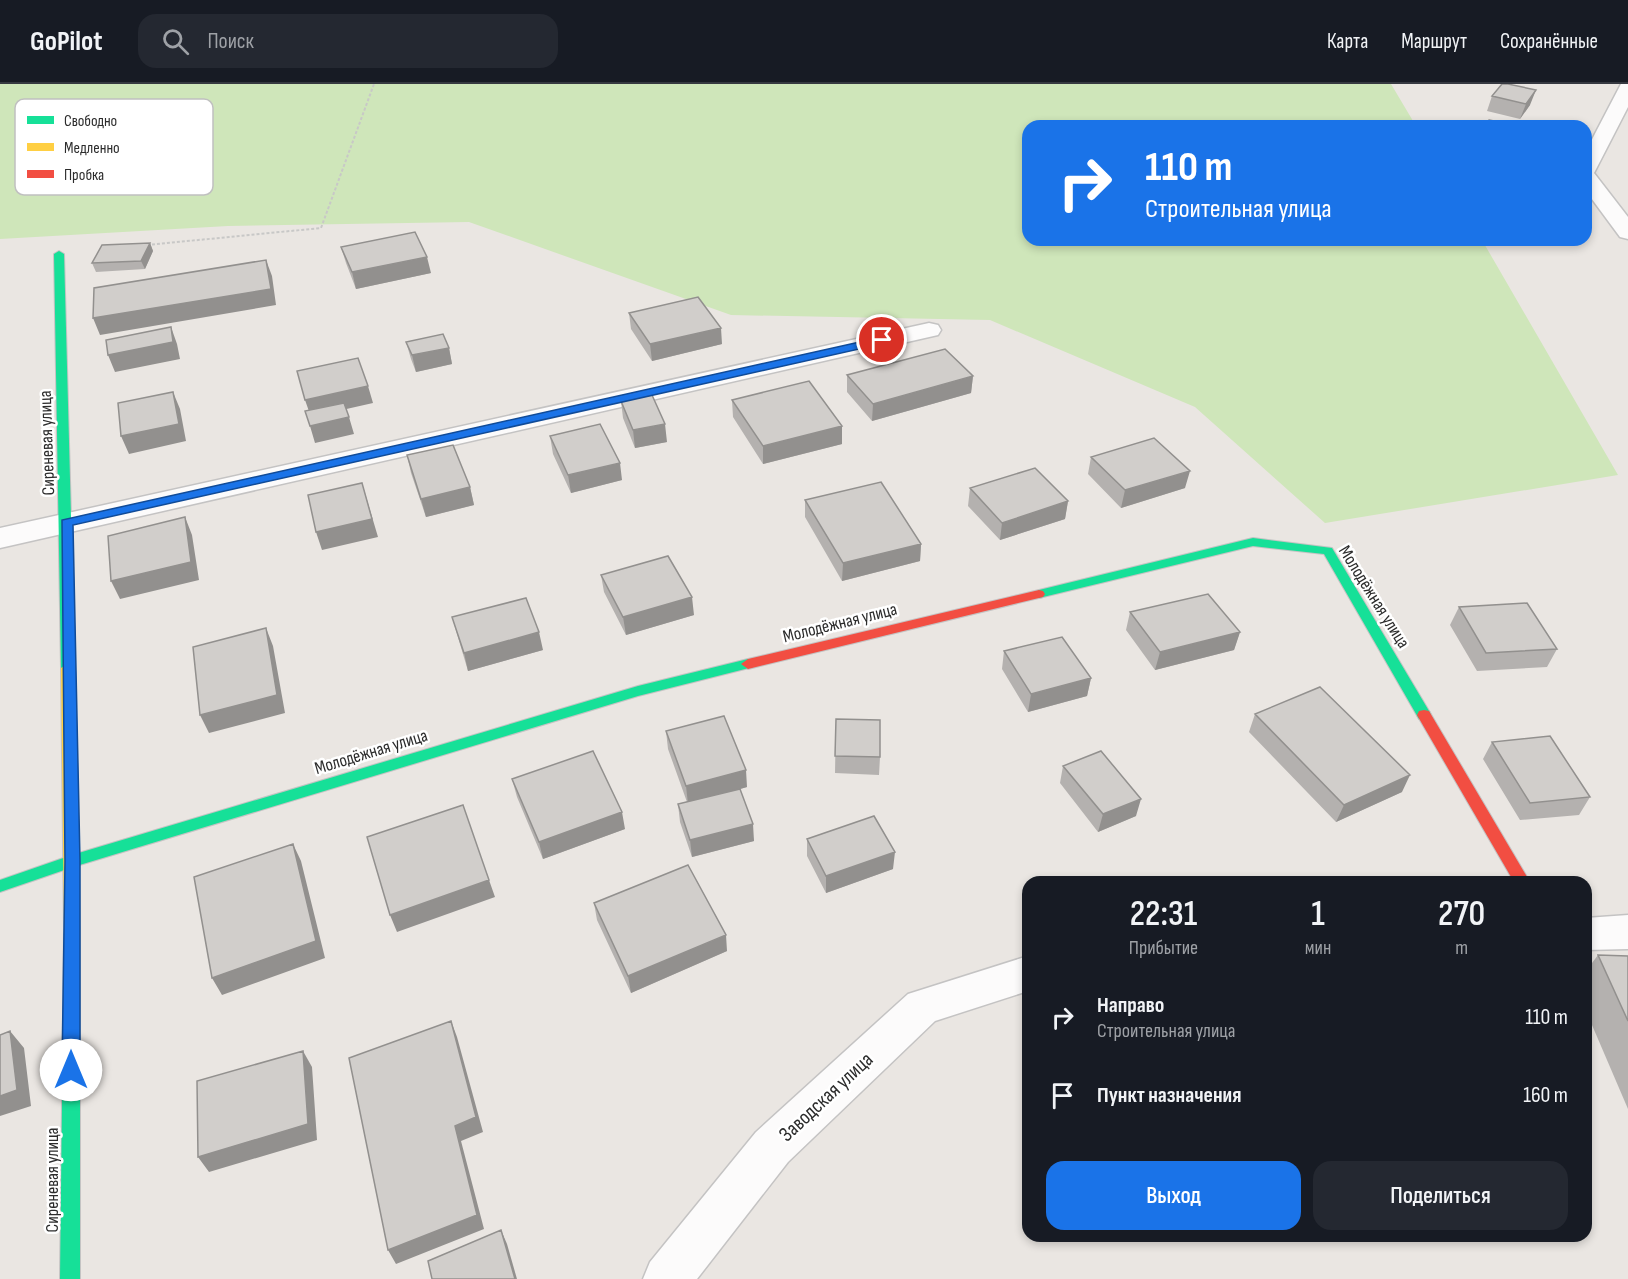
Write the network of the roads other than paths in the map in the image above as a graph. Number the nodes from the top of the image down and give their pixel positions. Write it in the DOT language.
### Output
graph roads {
  1 [pos="1628,88"];
  2 [pos="1592,158"];
  3 [pos="1592,185"];
  4 [pos="1628,232"];
  5 [pos="59,254"];
  6 [pos="928,330"];
  7 [pos="67,523"];
  8 [pos="0,538"];
  9 [pos="72,861"];
  10 [pos="1518,876"];
  11 [pos="0,886"];
  12 [pos="1628,932"];
  13 [pos="1592,933"];
  14 [pos="1022,975"];
  15 [pos="70,1279"];
  16 [pos="667,1279"];
  1 -- 2 [label="street"];
  3 -- 4 [label="street"];
  5 -- 7 [label="street, Сиреневая улица"];
  6 -- 7 [label="street"];
  7 -- 8 [label="street"];
  7 -- 9 [label="street, Сиреневая улица"];
  9 -- 10 [label="street, Молодёжная улица"];
  9 -- 11 [label="street, Молодёжная улица"];
  9 -- 15 [label="street, Сиреневая улица"];
  12 -- 13 [label="street"];
  14 -- 16 [label="street, Заводская улица"];
}
